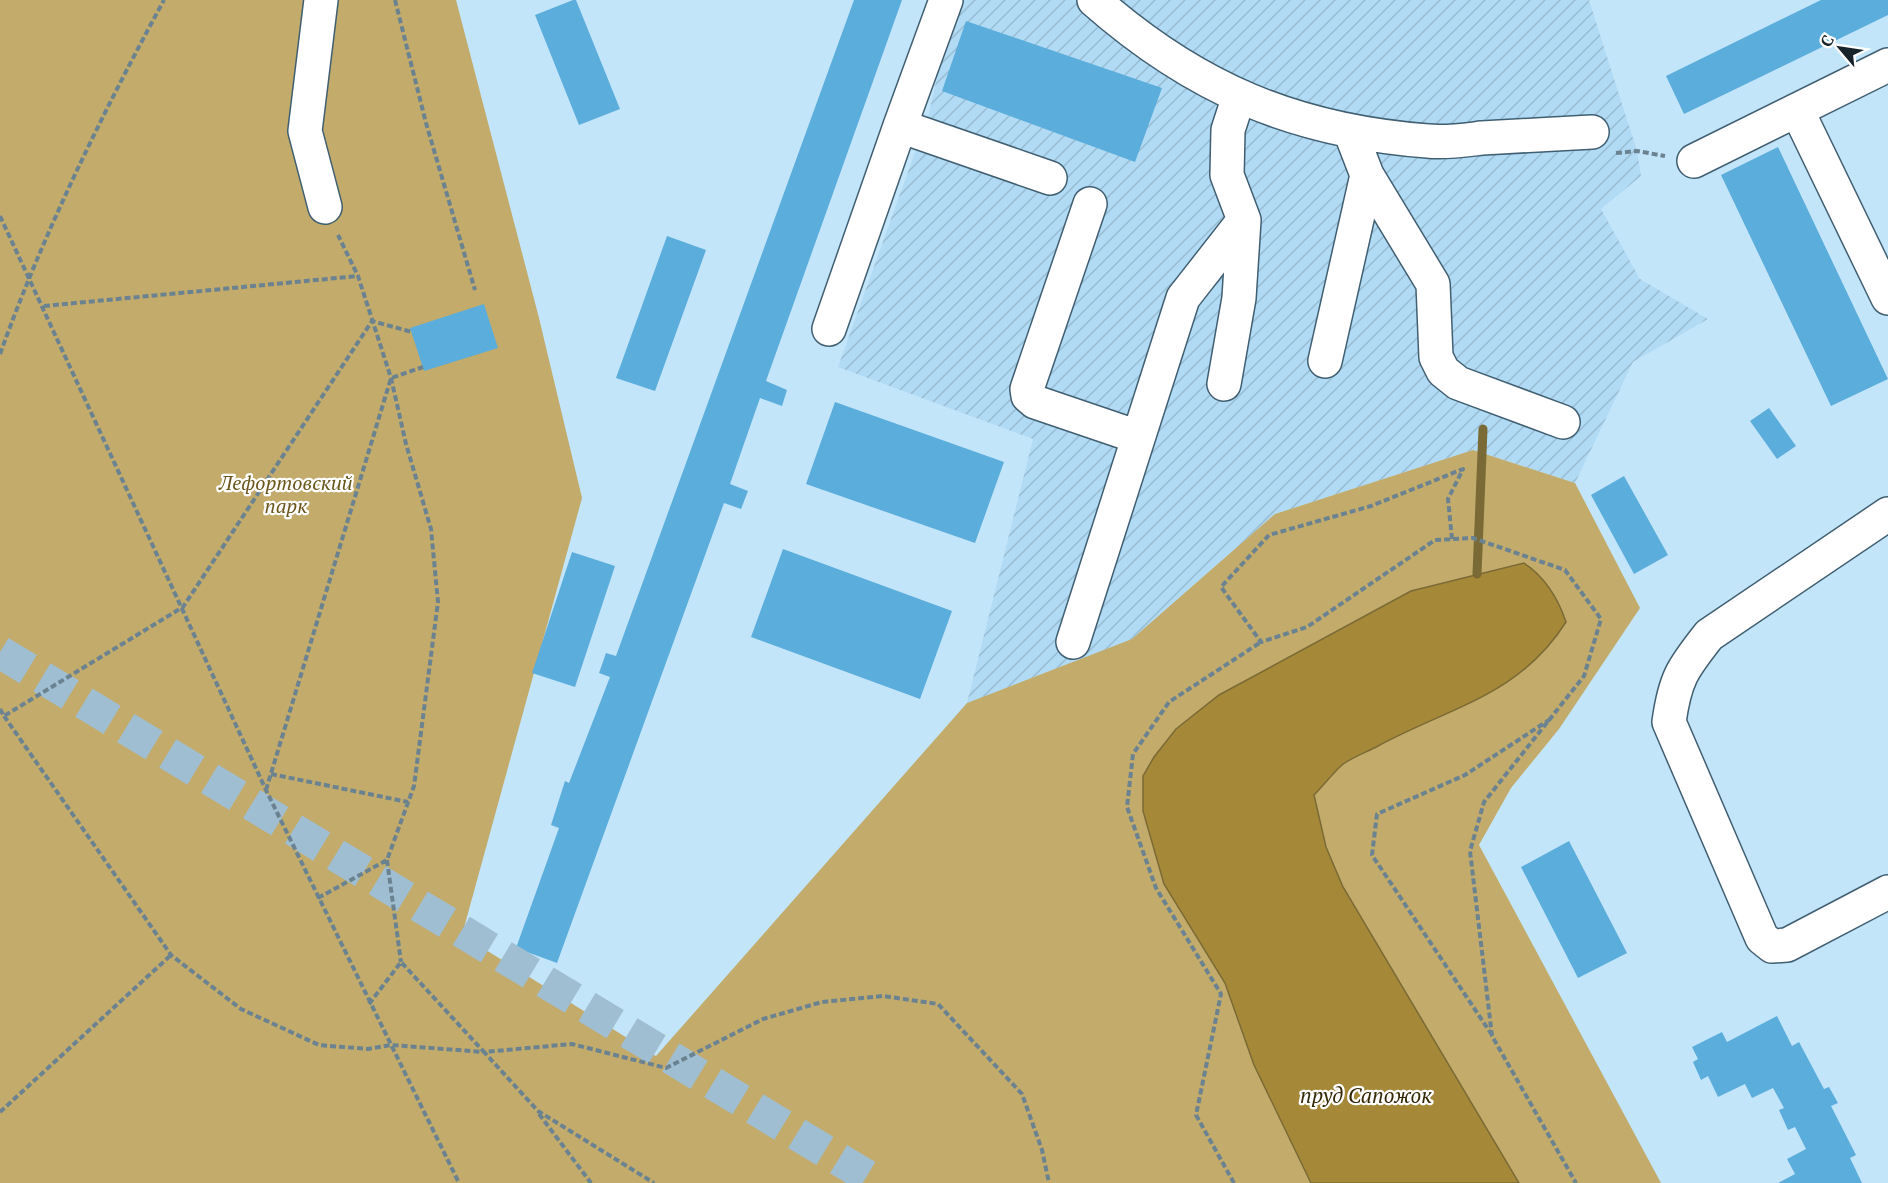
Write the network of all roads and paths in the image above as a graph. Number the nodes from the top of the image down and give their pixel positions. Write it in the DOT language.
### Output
graph roads {
  1 [pos="164,0"];
  2 [pos="321,0"];
  3 [pos="395,0"];
  4 [pos="946,0"];
  5 [pos="1094,0"];
  6 [pos="1888,65"];
  7 [pos="1239,96"];
  8 [pos="1797,110"];
  9 [pos="900,126"];
  10 [pos="1350,131"];
  11 [pos="1592,132"];
  12 [pos="1694,161"];
  13 [pos="1367,175"];
  14 [pos="1050,178"];
  15 [pos="1090,204"];
  16 [pos="325,207"];
  17 [pos="0,216"];
  18 [pos="1244,220"];
  19 [pos="28,275"];
  20 [pos="358,276"];
  21 [pos="475,290"];
  22 [pos="1888,298"];
  23 [pos="44,306"];
  24 [pos="372,321"];
  25 [pos="829,328"];
  26 [pos="412,332"];
  27 [pos="0,354"];
  28 [pos="1325,361"];
  29 [pos="423,367"];
  30 [pos="391,378"];
  31 [pos="1224,384"];
  32 [pos="1563,422"];
  33 [pos="1138,437"];
  34 [pos="1888,514"];
  35 [pos="1452,539"];
  36 [pos="183,607"];
  37 [pos="1072,642"];
  38 [pos="1261,642"];
  39 [pos="0,709"];
  40 [pos="1556,715"];
  41 [pos="4,716"];
  42 [pos="271,774"];
  43 [pos="266,790"];
  44 [pos="408,802"];
  45 [pos="387,860"];
  46 [pos="1888,892"];
  47 [pos="318,898"];
  48 [pos="171,955"];
  49 [pos="401,962"];
  50 [pos="369,1004"];
  51 [pos="1492,1036"];
  52 [pos="392,1045"];
  53 [pos="484,1052"];
  54 [pos="538,1111"];
  55 [pos="0,1112"];
  56 [pos="459,1183"];
  57 [pos="591,1183"];
  58 [pos="654,1183"];
  59 [pos="1049,1183"];
  60 [pos="1234,1183"];
  61 [pos="1576,1183"];
  1 -- 19 [label="path"];
  2 -- 16 [label="lane"];
  3 -- 21 [label="path"];
  4 -- 9 [label="lane"];
  5 -- 7 [label="lane"];
  6 -- 8 [label="lane"];
  7 -- 10 [label="lane"];
  7 -- 18 [label="lane"];
  8 -- 12 [label="lane"];
  8 -- 22 [label="lane"];
  9 -- 14 [label="lane"];
  9 -- 25 [label="lane"];
  10 -- 11 [label="lane"];
  10 -- 13 [label="lane"];
  11 -- 12 [label="path"];
  13 -- 28 [label="lane"];
  13 -- 32 [label="lane"];
  15 -- 33 [label="lane"];
  16 -- 20 [label="path"];
  17 -- 19 [label="path"];
  18 -- 31 [label="lane"];
  18 -- 33 [label="lane"];
  19 -- 23 [label="path"];
  19 -- 27 [label="path"];
  20 -- 23 [label="path"];
  20 -- 24 [label="path"];
  23 -- 36 [label="path"];
  24 -- 26 [label="path"];
  24 -- 30 [label="path"];
  24 -- 36 [label="path"];
  29 -- 30 [label="path"];
  30 -- 42 [label="path"];
  30 -- 44 [label="path"];
  33 -- 37 [label="lane"];
  34 -- 46 [label="lane"];
  35 -- 38 [label="path"];
  35 -- 38 [label="path"];
  35 -- 40 [label="path"];
  36 -- 41 [label="path"];
  36 -- 43 [label="path"];
  38 -- 60 [label="path"];
  39 -- 41 [label="path"];
  40 -- 51 [label="path"];
  40 -- 51 [label="path"];
  41 -- 48 [label="path"];
  42 -- 43 [label="path"];
  42 -- 44 [label="path"];
  43 -- 47 [label="path"];
  44 -- 45 [label="path"];
  45 -- 47 [label="path"];
  45 -- 49 [label="path"];
  47 -- 50 [label="path"];
  48 -- 52 [label="path"];
  48 -- 55 [label="path"];
  49 -- 50 [label="path"];
  49 -- 53 [label="path"];
  50 -- 52 [label="path"];
  51 -- 61 [label="path"];
  52 -- 53 [label="path"];
  52 -- 56 [label="path"];
  53 -- 54 [label="path"];
  53 -- 59 [label="path"];
  54 -- 57 [label="path"];
  54 -- 58 [label="path"];
}
